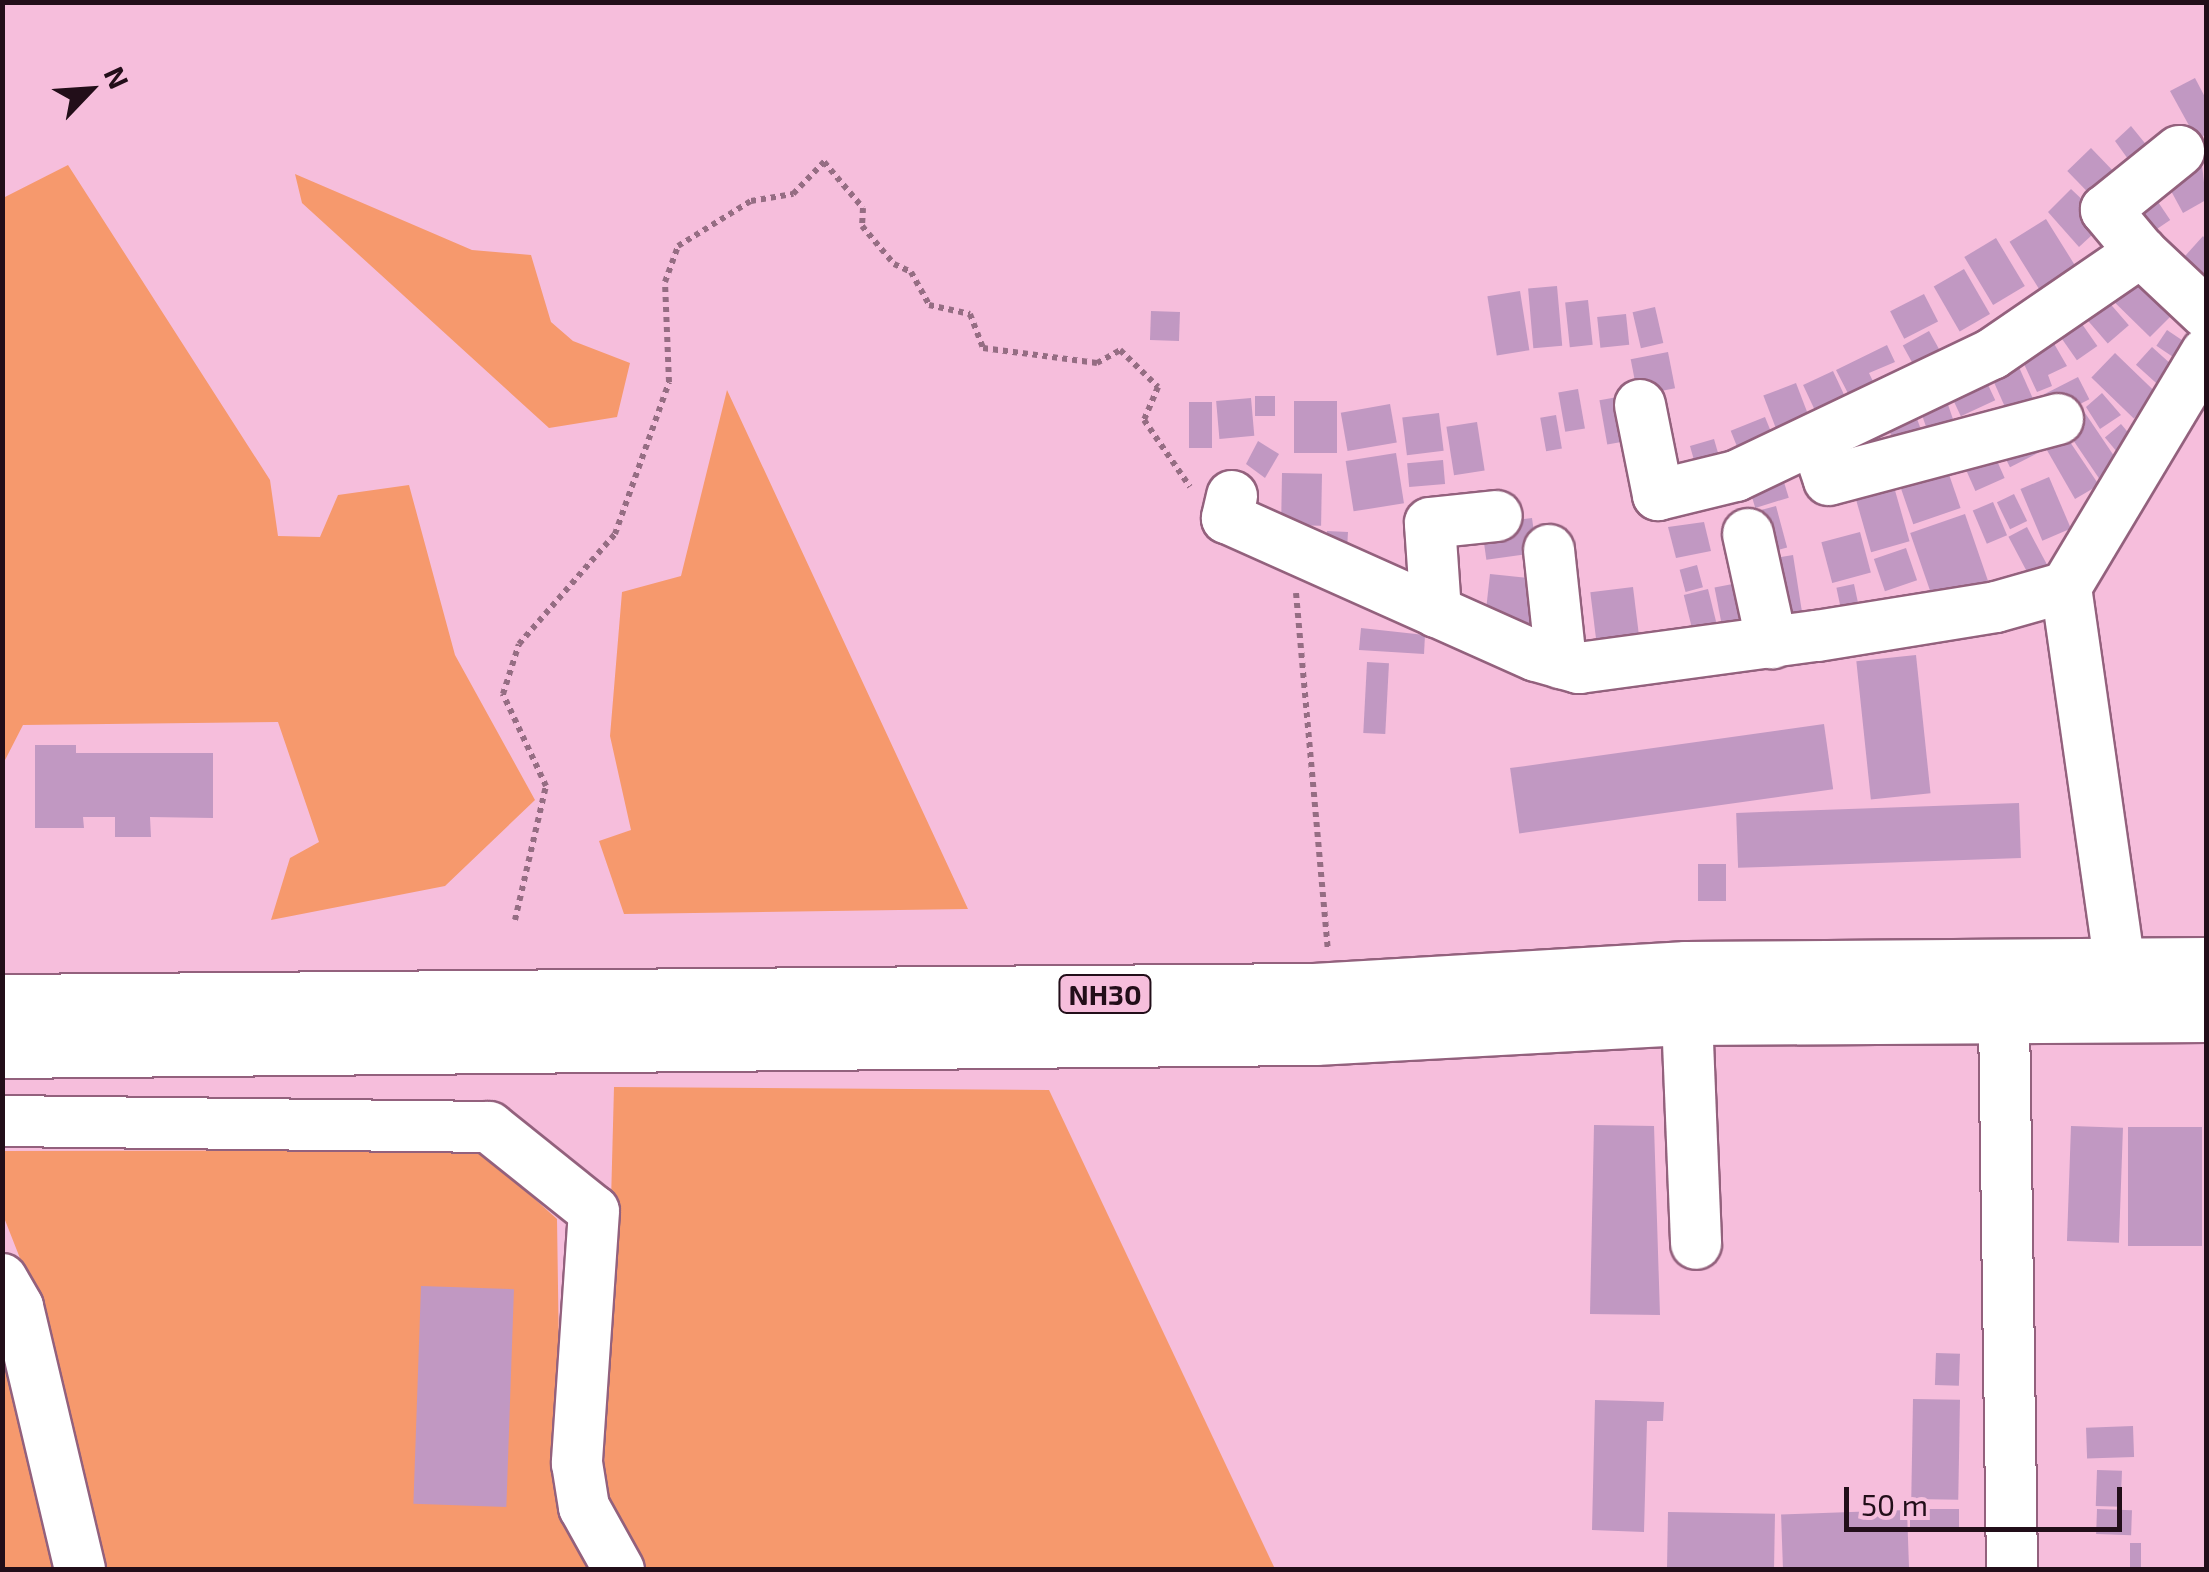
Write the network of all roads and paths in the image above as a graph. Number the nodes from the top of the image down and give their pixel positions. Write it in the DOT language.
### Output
graph roads {
  1 [pos="2179,151"];
  2 [pos="2141,252"];
  3 [pos="2206,314"];
  4 [pos="2206,352"];
  5 [pos="1640,405"];
  6 [pos="2058,419"];
  7 [pos="1815,439"];
  8 [pos="1232,496"];
  9 [pos="1497,516"];
  10 [pos="1748,534"];
  11 [pos="1292,548"];
  12 [pos="1549,550"];
  13 [pos="2066,587"];
  14 [pos="1436,612"];
  15 [pos="1772,643"];
  16 [pos="1562,663"];
  17 [pos="515,920"];
  18 [pos="2206,965"];
  19 [pos="2120,966"];
  20 [pos="1332,990"];
  21 [pos="2,1002"];
  22 [pos="2206,1014"];
  23 [pos="2004,1016"];
  24 [pos="1688,1017"];
  25 [pos="2,1050"];
  26 [pos="2,1120"];
  27 [pos="1696,1244"];
  28 [pos="2,1279"];
  29 [pos="80,1570"];
  30 [pos="619,1570"];
  31 [pos="2012,1570"];
  1 -- 2 [label="street"];
  2 -- 3 [label="street"];
  2 -- 7 [label="street"];
  4 -- 13 [label="street"];
  5 -- 7 [label="street"];
  6 -- 7 [label="street"];
  8 -- 11 [label="street"];
  8 -- 17 [label="path"];
  9 -- 14 [label="street"];
  10 -- 15 [label="street"];
  11 -- 14 [label="street"];
  11 -- 20 [label="path"];
  12 -- 16 [label="street"];
  13 -- 15 [label="street"];
  13 -- 19 [label="street"];
  14 -- 16 [label="street"];
  15 -- 16 [label="street"];
  18 -- 19 [label="highway, NH30"];
  19 -- 20 [label="highway, NH30"];
  20 -- 21 [label="highway, NH30"];
  22 -- 23 [label="highway, NH30"];
  23 -- 24 [label="highway, NH30"];
  23 -- 31 [label="street"];
  24 -- 25 [label="highway, NH30"];
  24 -- 27 [label="street"];
  26 -- 30 [label="street"];
  28 -- 29 [label="street"];
}
